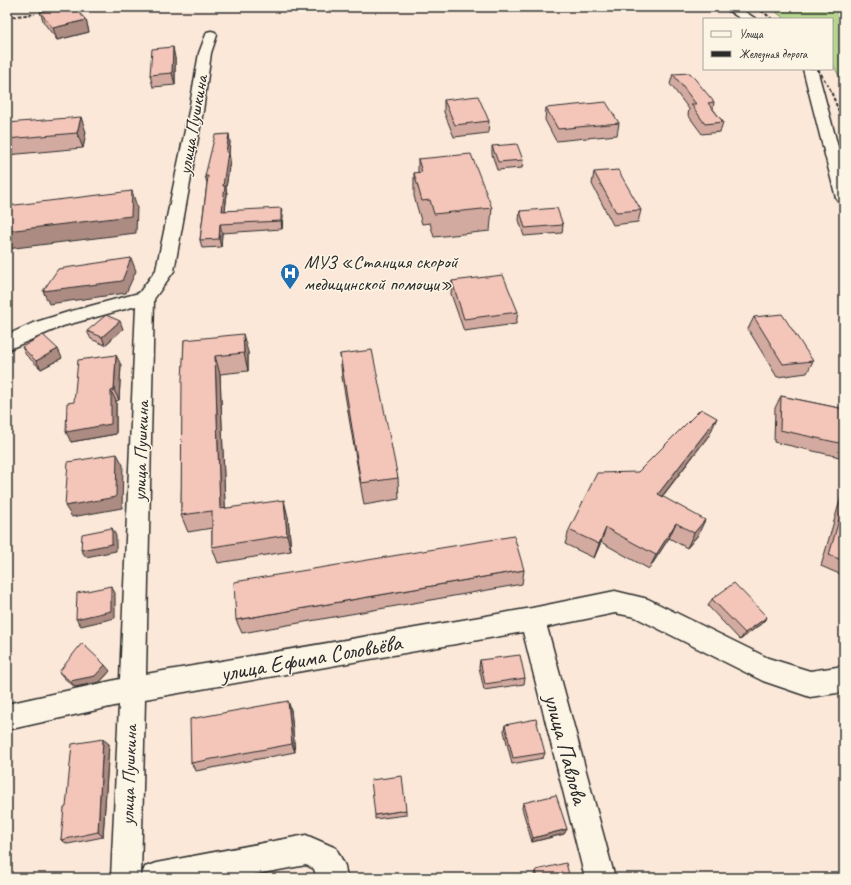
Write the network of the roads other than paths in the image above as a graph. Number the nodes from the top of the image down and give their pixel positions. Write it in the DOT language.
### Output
graph roads {
  1 [pos="729,7"];
  2 [pos="748,18"];
  3 [pos="210,36"];
  4 [pos="810,70"];
  5 [pos="844,198"];
  6 [pos="145,298"];
  7 [pos="7,343"];
  8 [pos="532,619"];
  9 [pos="844,678"];
  10 [pos="132,689"];
  11 [pos="7,717"];
  12 [pos="126,878"];
  13 [pos="156,878"];
  14 [pos="332,878"];
  15 [pos="600,878"];
  1 -- 2 [label="street"];
  3 -- 6 [label="street, улица Пушкина"];
  4 -- 5 [label="street"];
  6 -- 7 [label="street"];
  6 -- 10 [label="street, улица Пушкина"];
  8 -- 9 [label="street, улица Ефима Соловьёва"];
  8 -- 10 [label="street, улица Ефима Соловьёва"];
  8 -- 15 [label="street, улица Павлова"];
  10 -- 11 [label="street, улица Ефима Соловьёва"];
  10 -- 12 [label="street, улица Пушкина"];
  13 -- 14 [label="street"];
}
